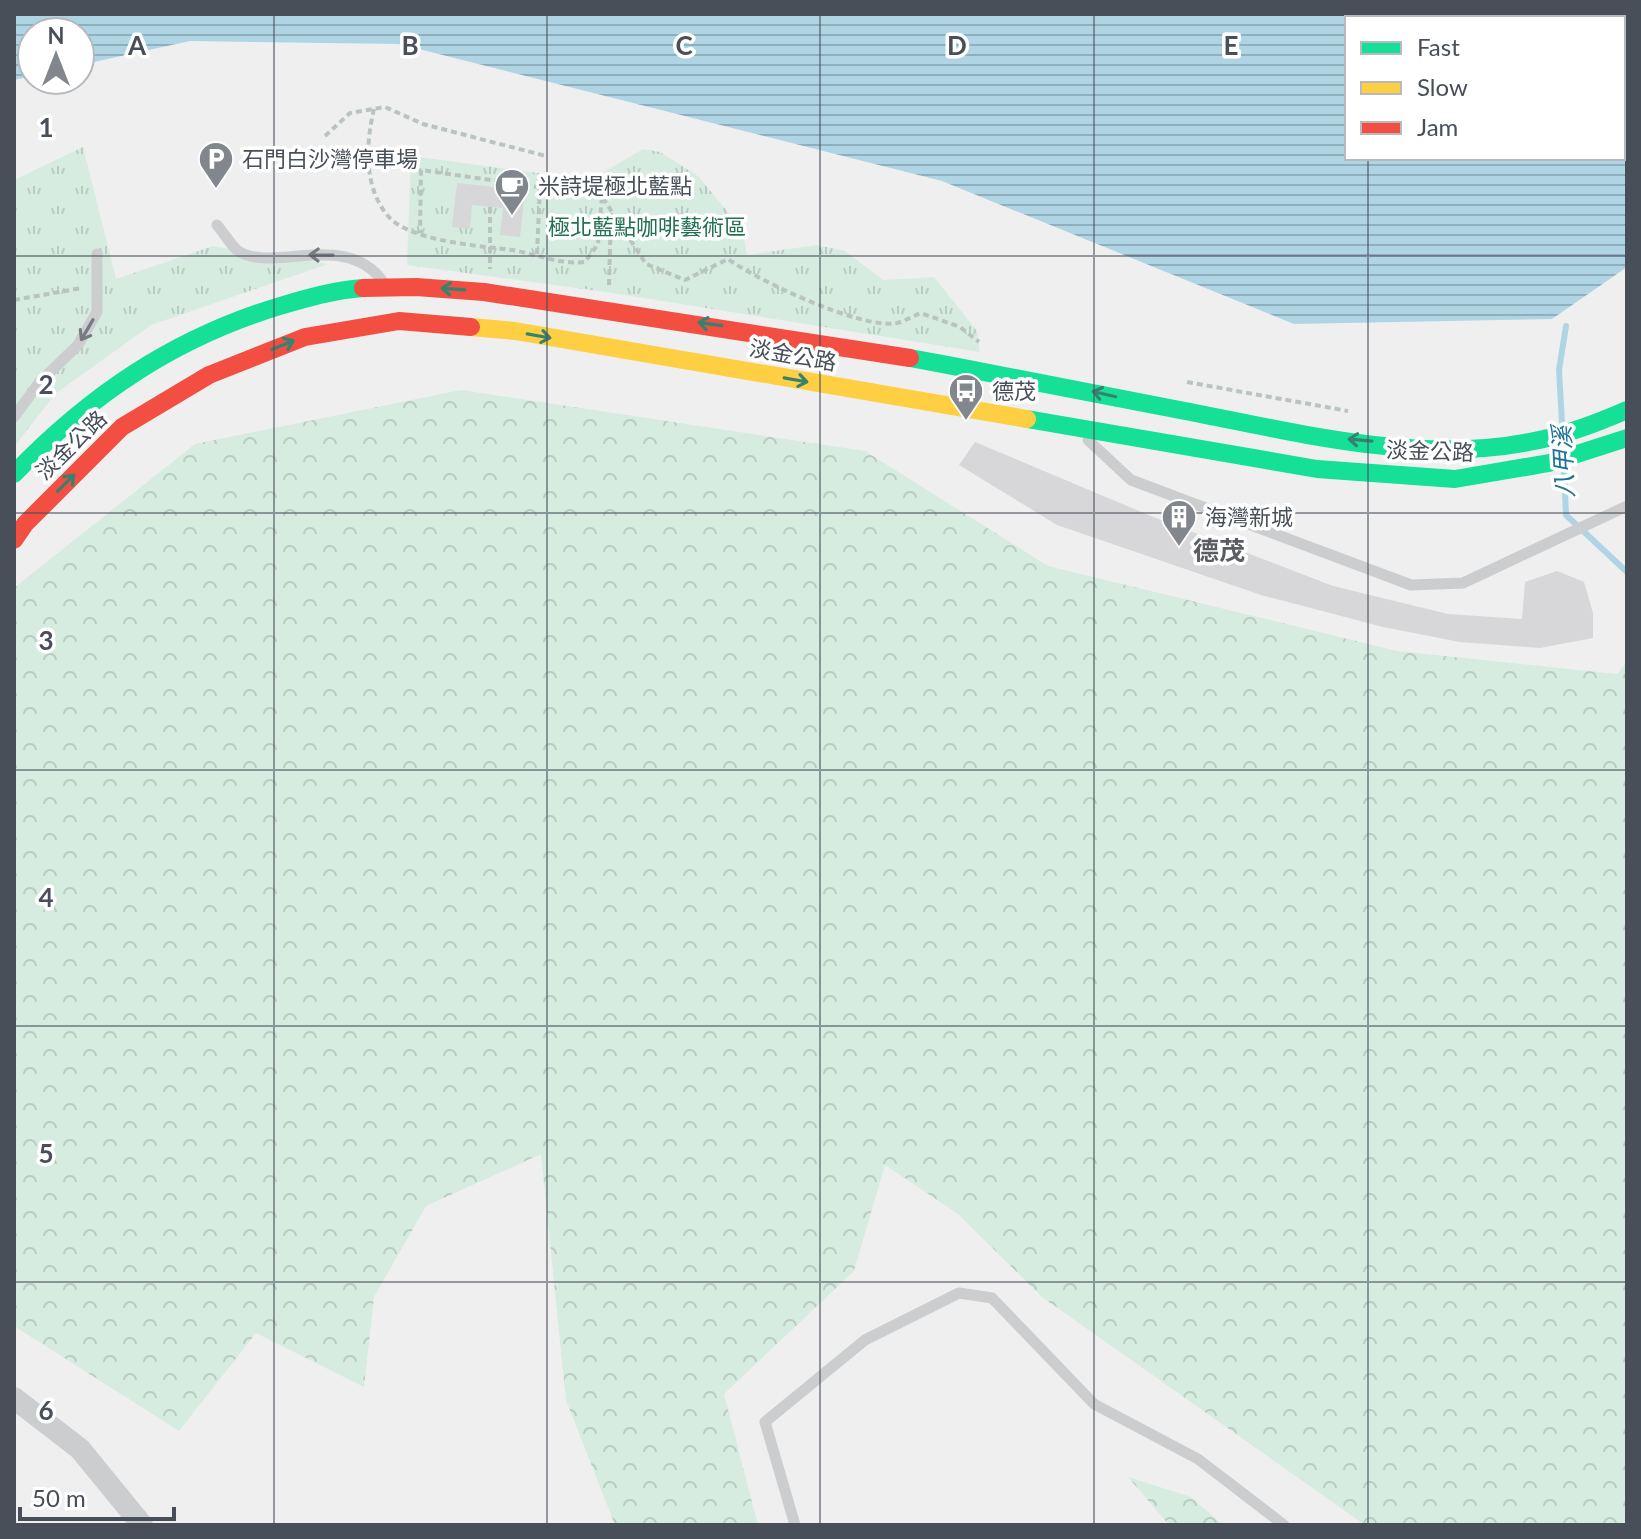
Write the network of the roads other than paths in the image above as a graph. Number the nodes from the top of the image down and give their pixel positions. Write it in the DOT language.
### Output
graph roads {
  1 [pos="217,225"];
  2 [pos="97,254"];
  3 [pos="387,286"];
  4 [pos="1627,410"];
  5 [pos="14,417"];
  6 [pos="1074,420"];
  7 [pos="1627,438"];
  8 [pos="14,474"];
  9 [pos="1627,506"];
  10 [pos="14,540"];
  11 [pos="14,1398"];
  12 [pos="142,1525"];
  13 [pos="795,1525"];
  14 [pos="1284,1525"];
  3 -- 1 [label="lane, one-way"];
  2 -- 5 [label="lane, one-way"];
  4 -- 3 [label="main road, 淡金公路, one-way"];
  3 -- 8 [label="main road, 淡金公路"];
  6 -- 7 [label="main road, 淡金公路"];
  6 -- 9 [label="lane"];
  10 -- 6 [label="main road, 淡金公路, one-way"];
  11 -- 12 [label="street"];
  13 -- 14 [label="lane"];
}
